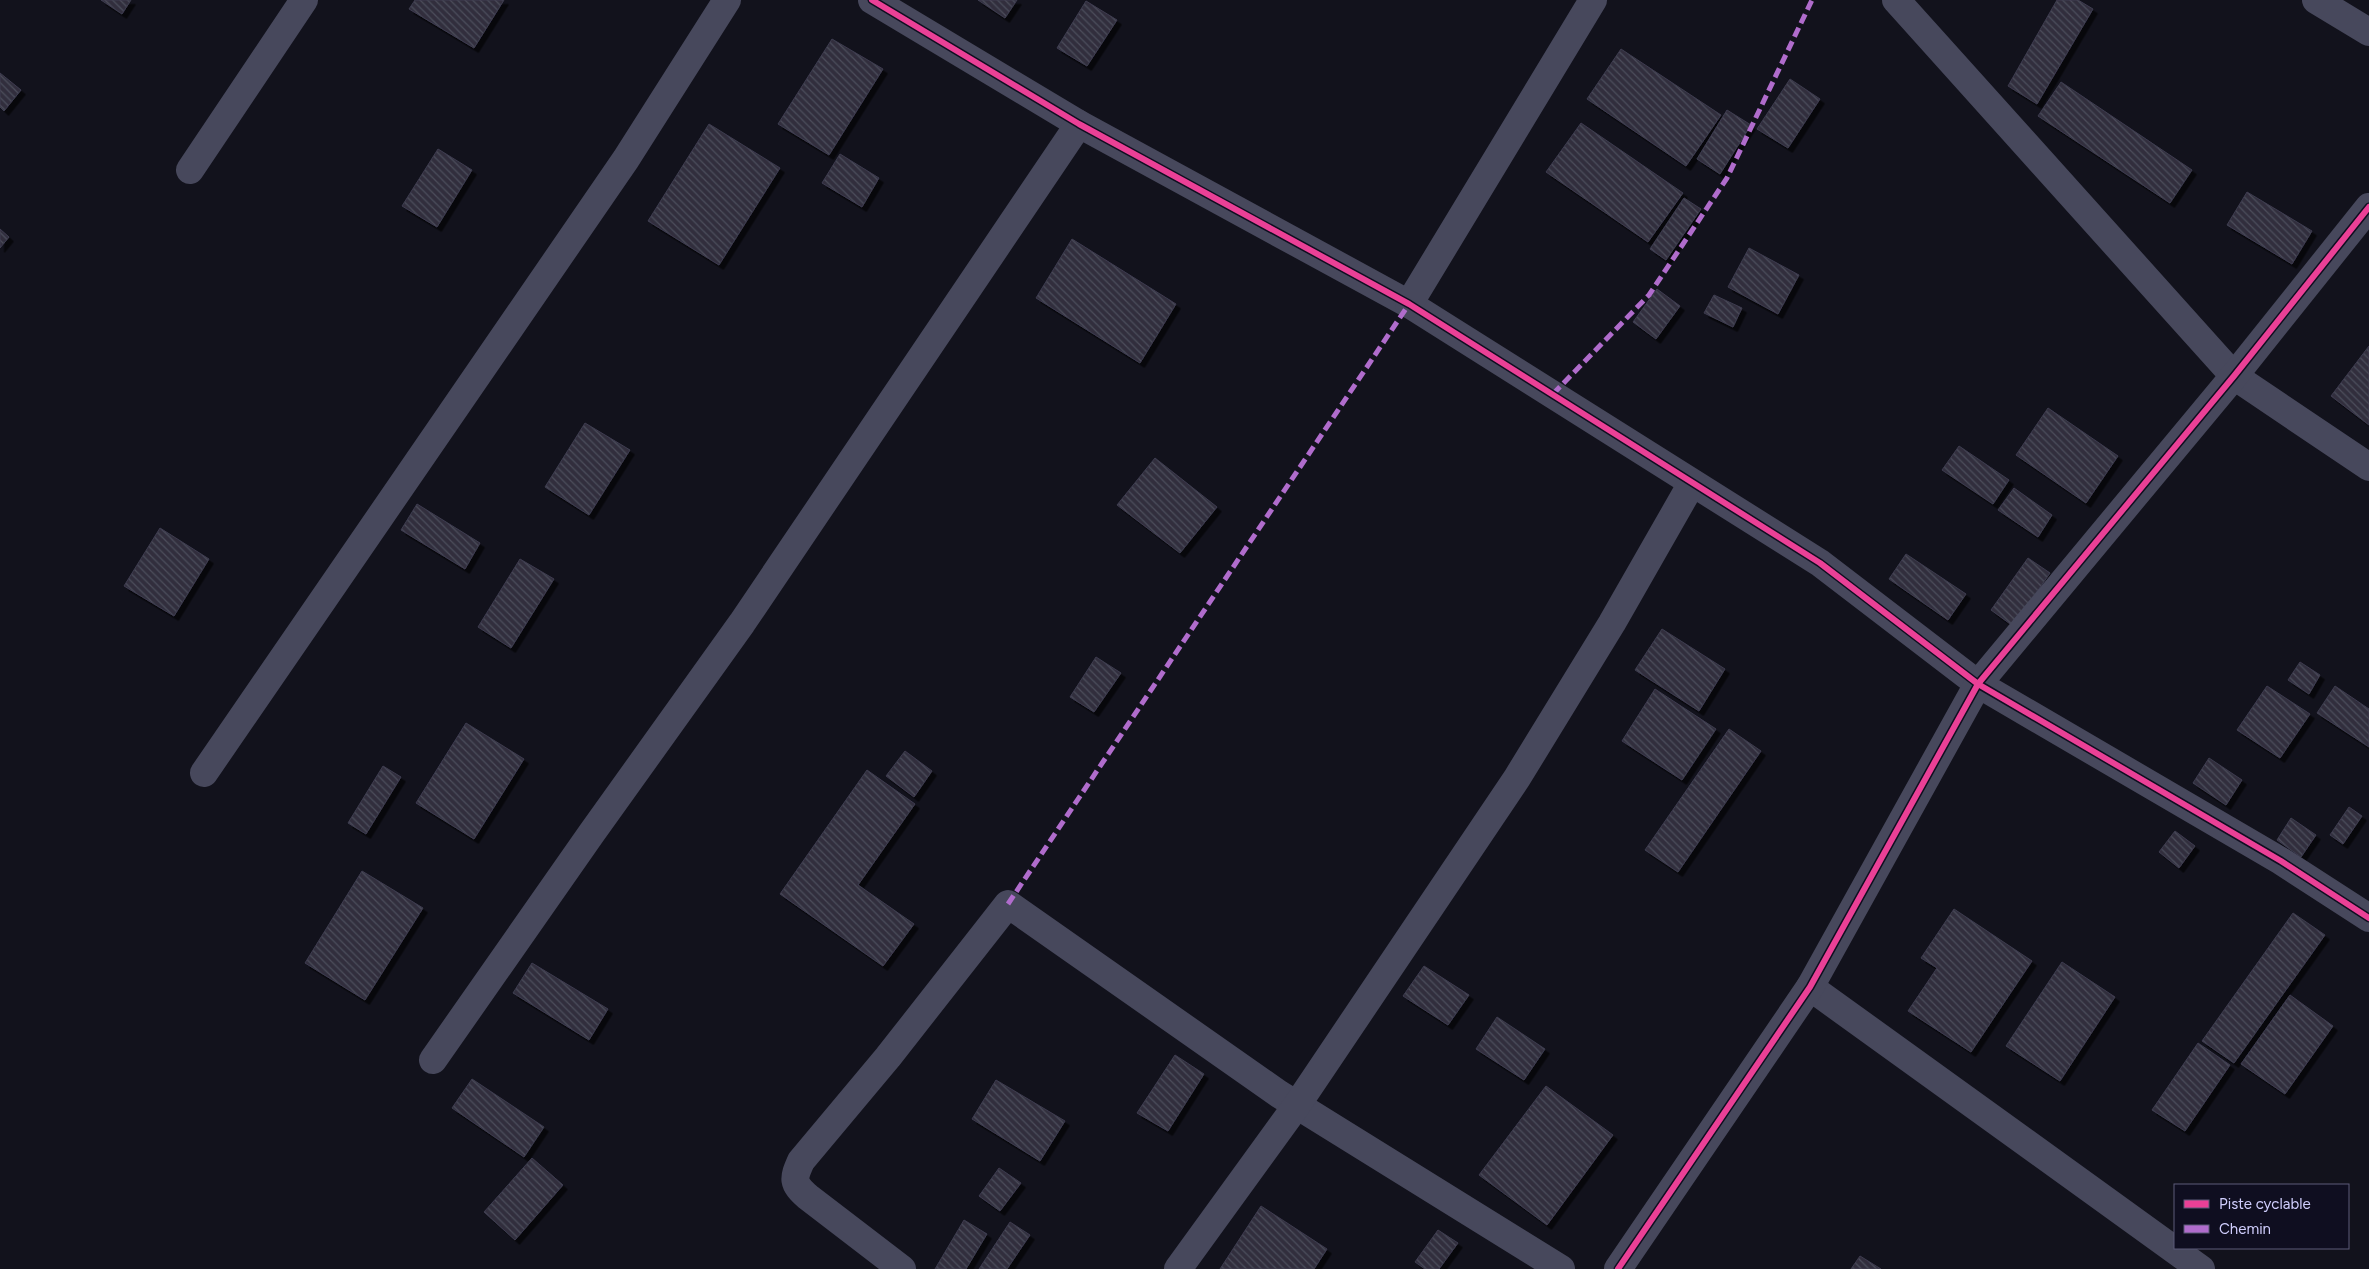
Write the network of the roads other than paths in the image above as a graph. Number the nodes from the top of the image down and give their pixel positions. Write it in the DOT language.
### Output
graph roads {
  1 [pos="304,0"];
  2 [pos="727,0"];
  3 [pos="872,0"];
  4 [pos="1593,0"];
  5 [pos="1896,0"];
  6 [pos="2316,0"];
  7 [pos="2369,32"];
  8 [pos="1080,124"];
  9 [pos="190,170"];
  10 [pos="2369,207"];
  11 [pos="1408,304"];
  12 [pos="2234,376"];
  13 [pos="2369,467"];
  14 [pos="1692,483"];
  15 [pos="1978,684"];
  16 [pos="204,773"];
  17 [pos="2369,918"];
  18 [pos="1810,988"];
  19 [pos="433,1060"];
  20 [pos="1297,1105"];
  21 [pos="902,1269"];
  22 [pos="1178,1269"];
  23 [pos="1562,1269"];
  24 [pos="1618,1269"];
  25 [pos="2200,1269"];
  1 -- 9 [label="street"];
  2 -- 16 [label="street"];
  3 -- 8 [label="street"];
  4 -- 11 [label="street"];
  5 -- 12 [label="street"];
  6 -- 7 [label="street"];
  8 -- 11 [label="street"];
  8 -- 19 [label="street"];
  10 -- 12 [label="street"];
  11 -- 14 [label="street"];
  12 -- 13 [label="street"];
  12 -- 15 [label="street"];
  14 -- 15 [label="street"];
  14 -- 20 [label="street"];
  15 -- 17 [label="street"];
  15 -- 18 [label="street"];
  18 -- 24 [label="street"];
  18 -- 25 [label="street"];
  20 -- 21 [label="street"];
  20 -- 22 [label="street"];
  20 -- 23 [label="street"];
}
